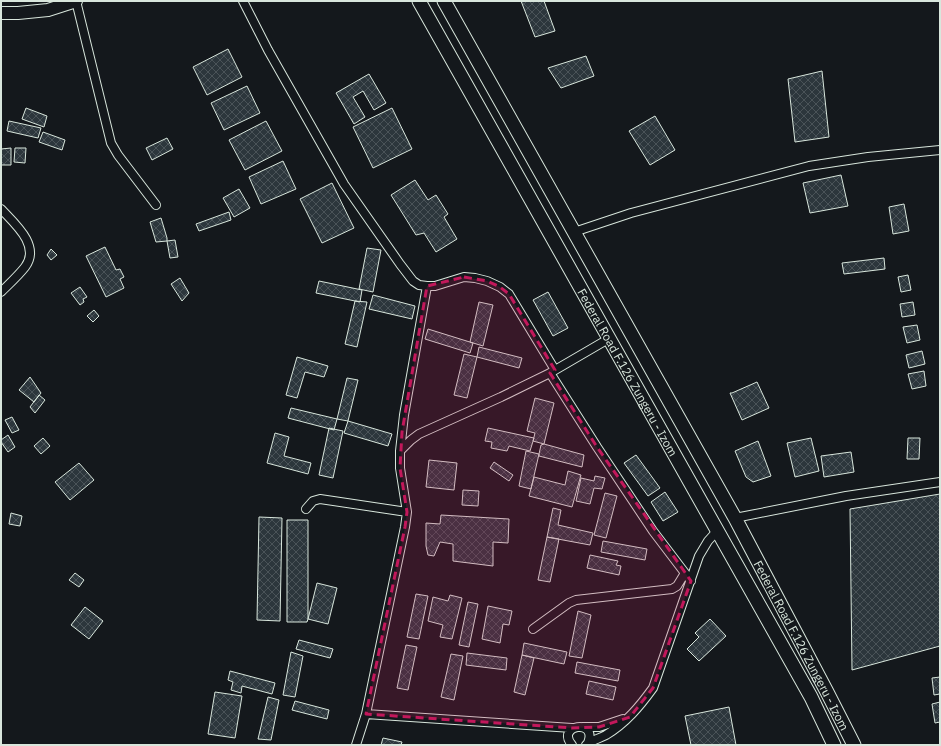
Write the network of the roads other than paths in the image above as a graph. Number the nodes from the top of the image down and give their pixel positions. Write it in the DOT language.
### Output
graph roads {
  1 [pos="76,1"];
  2 [pos="243,1"];
  3 [pos="420,1"];
  4 [pos="444,1"];
  5 [pos="1,13"];
  6 [pos="497,95"];
  7 [pos="479,106"];
  8 [pos="940,150"];
  9 [pos="156,205"];
  10 [pos="1,209"];
  11 [pos="574,232"];
  12 [pos="427,286"];
  13 [pos="1,292"];
  14 [pos="610,338"];
  15 [pos="552,371"];
  16 [pos="400,451"];
  17 [pos="940,482"];
  18 [pos="306,509"];
  19 [pos="407,512"];
  20 [pos="735,518"];
  21 [pos="717,531"];
  22 [pos="685,573"];
  23 [pos="691,581"];
  24 [pos="533,629"];
  25 [pos="366,714"];
  26 [pos="630,717"];
  27 [pos="541,726"];
  28 [pos="583,727"];
  29 [pos="572,728"];
  30 [pos="571,744"];
  31 [pos="587,744"];
  32 [pos="356,745"];
  33 [pos="834,745"];
  34 [pos="854,745"];
  1 -- 5 [label="street"];
  1 -- 9 [label="street"];
  2 -- 12 [label="street"];
  3 -- 7 [label="main road, Federal Road F.126 Zungeru - Izom"];
  4 -- 6 [label="main road, Federal Road F.126 Zungeru - Izom"];
  6 -- 7 [label="main road"];
  6 -- 11 [label="main road, Federal Road F.126 Zungeru - Izom"];
  7 -- 14 [label="main road, Federal Road F.126 Zungeru - Izom"];
  8 -- 11 [label="street"];
  10 -- 13 [label="street"];
  11 -- 20 [label="main road, Federal Road F.126 Zungeru - Izom"];
  12 -- 15 [label="street"];
  12 -- 16 [label="street"];
  14 -- 15 [label="street"];
  14 -- 21 [label="main road, Federal Road F.126 Zungeru - Izom"];
  15 -- 16 [label="street"];
  15 -- 22 [label="street"];
  16 -- 19 [label="street"];
  17 -- 20 [label="street"];
  18 -- 19 [label="street"];
  19 -- 25 [label="street"];
  20 -- 34 [label="main road, Federal Road F.126 Zungeru - Izom"];
  21 -- 23 [label="street"];
  21 -- 33 [label="main road, Federal Road F.126 Zungeru - Izom"];
  22 -- 23 [label="street"];
  22 -- 24 [label="street"];
  23 -- 26 [label="street"];
  25 -- 27 [label="street"];
  25 -- 32 [label="street"];
  26 -- 28 [label="street"];
  26 -- 31 [label="street"];
  27 -- 29 [label="street"];
  27 -- 30 [label="street"];
  28 -- 29 [label="street"];
  28 -- 31 [label="street"];
  29 -- 30 [label="street"];
}
